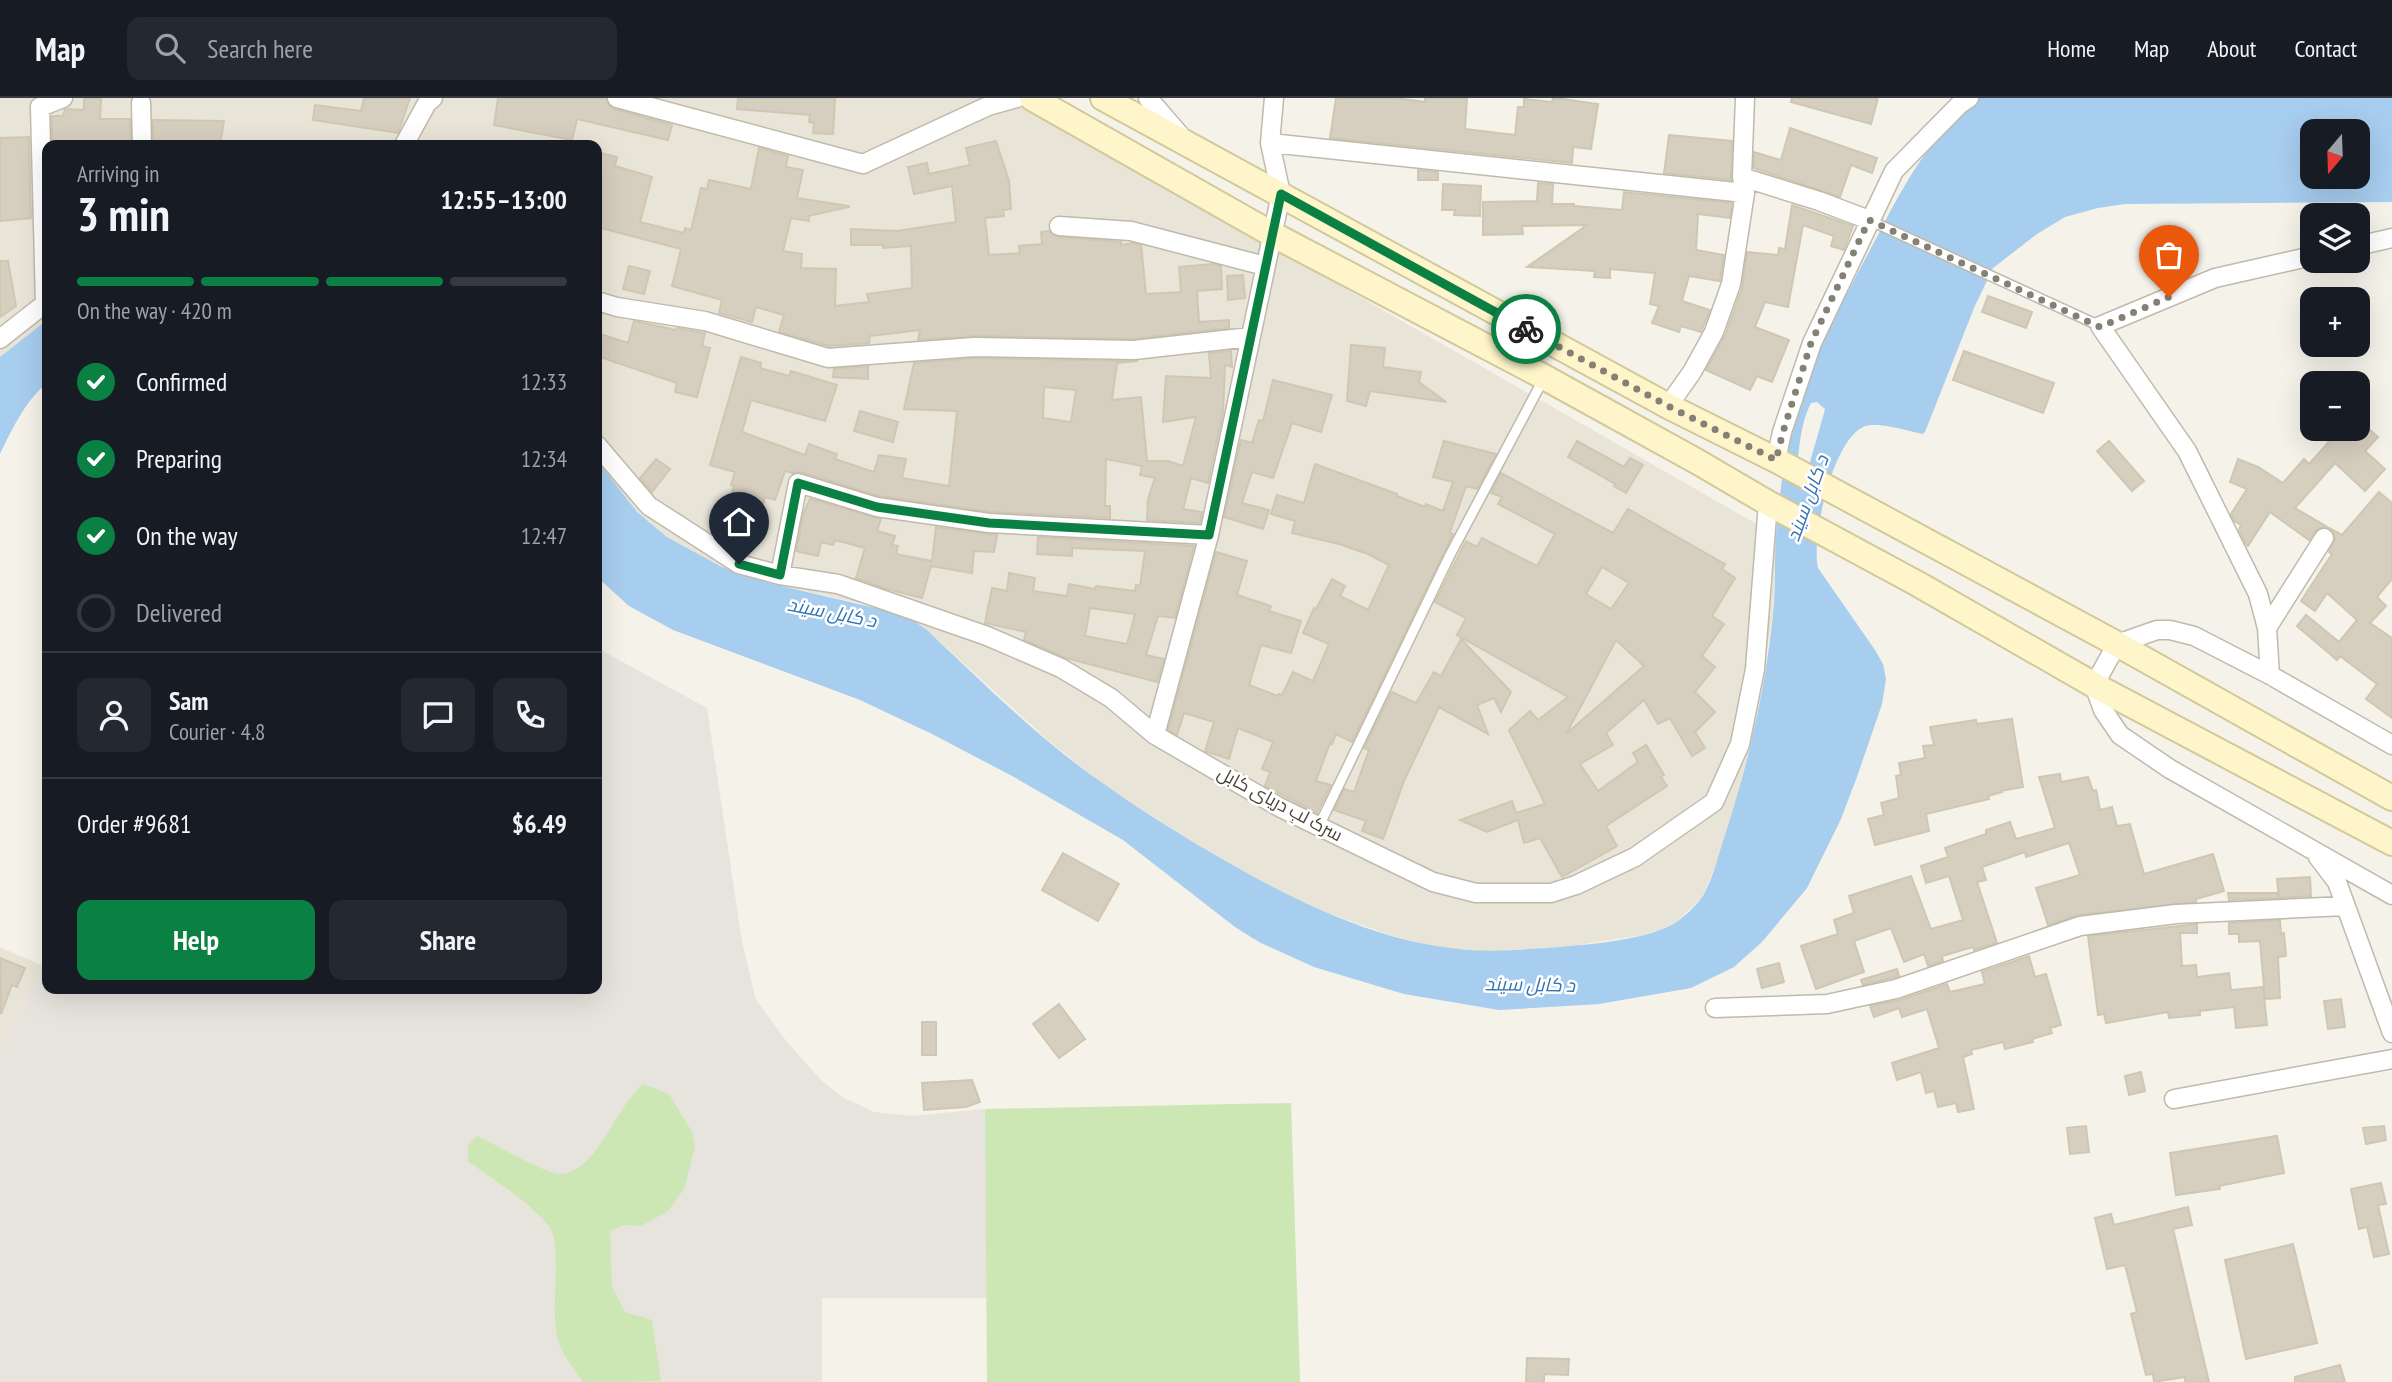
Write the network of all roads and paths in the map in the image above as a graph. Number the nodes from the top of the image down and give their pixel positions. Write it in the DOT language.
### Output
graph roads {
  1 [pos="63,98"];
  2 [pos="617,98"];
  3 [pos="1017,98"];
  4 [pos="1032,98"];
  5 [pos="1103,98"];
  6 [pos="1148,98"];
  7 [pos="1274,98"];
  8 [pos="1745,98"];
  9 [pos="429,100"];
  10 [pos="1962,100"];
  11 [pos="141,103"];
  12 [pos="142,140"];
  13 [pos="407,140"];
  14 [pos="1270,143"];
  15 [pos="1192,147"];
  16 [pos="42,172"];
  17 [pos="1743,185"];
  18 [pos="1281,194"];
  19 [pos="1874,223"];
  20 [pos="1059,226"];
  21 [pos="1272,234"];
  22 [pos="2392,238"];
  23 [pos="2370,243"];
  24 [pos="2300,259"];
  25 [pos="1265,266"];
  26 [pos="602,303"];
  27 [pos="42,305"];
  28 [pos="2100,327"];
  29 [pos="1250,337"];
  30 [pos="0,338"];
  31 [pos="1544,377"];
  32 [pos="1668,406"];
  33 [pos="602,451"];
  34 [pos="1778,461"];
  35 [pos="1770,505"];
  36 [pos="1209,535"];
  37 [pos="2324,538"];
  38 [pos="780,575"];
  39 [pos="2267,628"];
  40 [pos="2117,644"];
  41 [pos="2270,675"];
  42 [pos="2094,685"];
  43 [pos="1154,735"];
  44 [pos="2392,745"];
  45 [pos="2392,798"];
  46 [pos="1318,826"];
  47 [pos="2392,843"];
  48 [pos="2310,848"];
  49 [pos="2392,895"];
  50 [pos="2345,906"];
  51 [pos="1715,1008"];
  52 [pos="2392,1033"];
  53 [pos="2392,1059"];
  54 [pos="2174,1099"];
  1 -- 16 [label="street"];
  2 -- 3 [label="street"];
  4 -- 21 [label="main road"];
  5 -- 15 [label="main road"];
  6 -- 15 [label="street"];
  7 -- 14 [label="street"];
  8 -- 17 [label="street"];
  9 -- 13 [label="street"];
  10 -- 19 [label="street"];
  11 -- 12 [label="street"];
  14 -- 17 [label="street"];
  14 -- 18 [label="street"];
  15 -- 18 [label="main road"];
  17 -- 19 [label="street"];
  17 -- 32 [label="street"];
  18 -- 21 [label="street"];
  18 -- 32 [label="main road"];
  19 -- 28 [label="lane"];
  19 -- 34 [label="street"];
  20 -- 25 [label="street"];
  21 -- 25 [label="street"];
  21 -- 31 [label="main road"];
  22 -- 23 [label="street"];
  24 -- 28 [label="street"];
  25 -- 29 [label="street"];
  26 -- 29 [label="street"];
  27 -- 30 [label="street"];
  28 -- 39 [label="street"];
  29 -- 36 [label="street"];
  31 -- 35 [label="main road"];
  31 -- 46 [label="lane"];
  32 -- 34 [label="main road"];
  33 -- 38 [label="street, سرک لبِ دریای کابل"];
  34 -- 40 [label="main road"];
  35 -- 42 [label="main road"];
  35 -- 46 [label="street, سرک لبِ دریای کابل"];
  36 -- 38 [label="street"];
  36 -- 43 [label="street"];
  37 -- 39 [label="street"];
  38 -- 43 [label="street, سرک لبِ دریای کابل"];
  39 -- 41 [label="street"];
  40 -- 41 [label="street"];
  40 -- 42 [label="street"];
  40 -- 45 [label="main road"];
  41 -- 44 [label="street"];
  42 -- 47 [label="main road"];
  42 -- 48 [label="street"];
  43 -- 46 [label="street, سرک لبِ دریای کابل"];
  48 -- 49 [label="street"];
  48 -- 50 [label="street"];
  50 -- 51 [label="street"];
  50 -- 52 [label="street"];
  53 -- 54 [label="street"];
}
